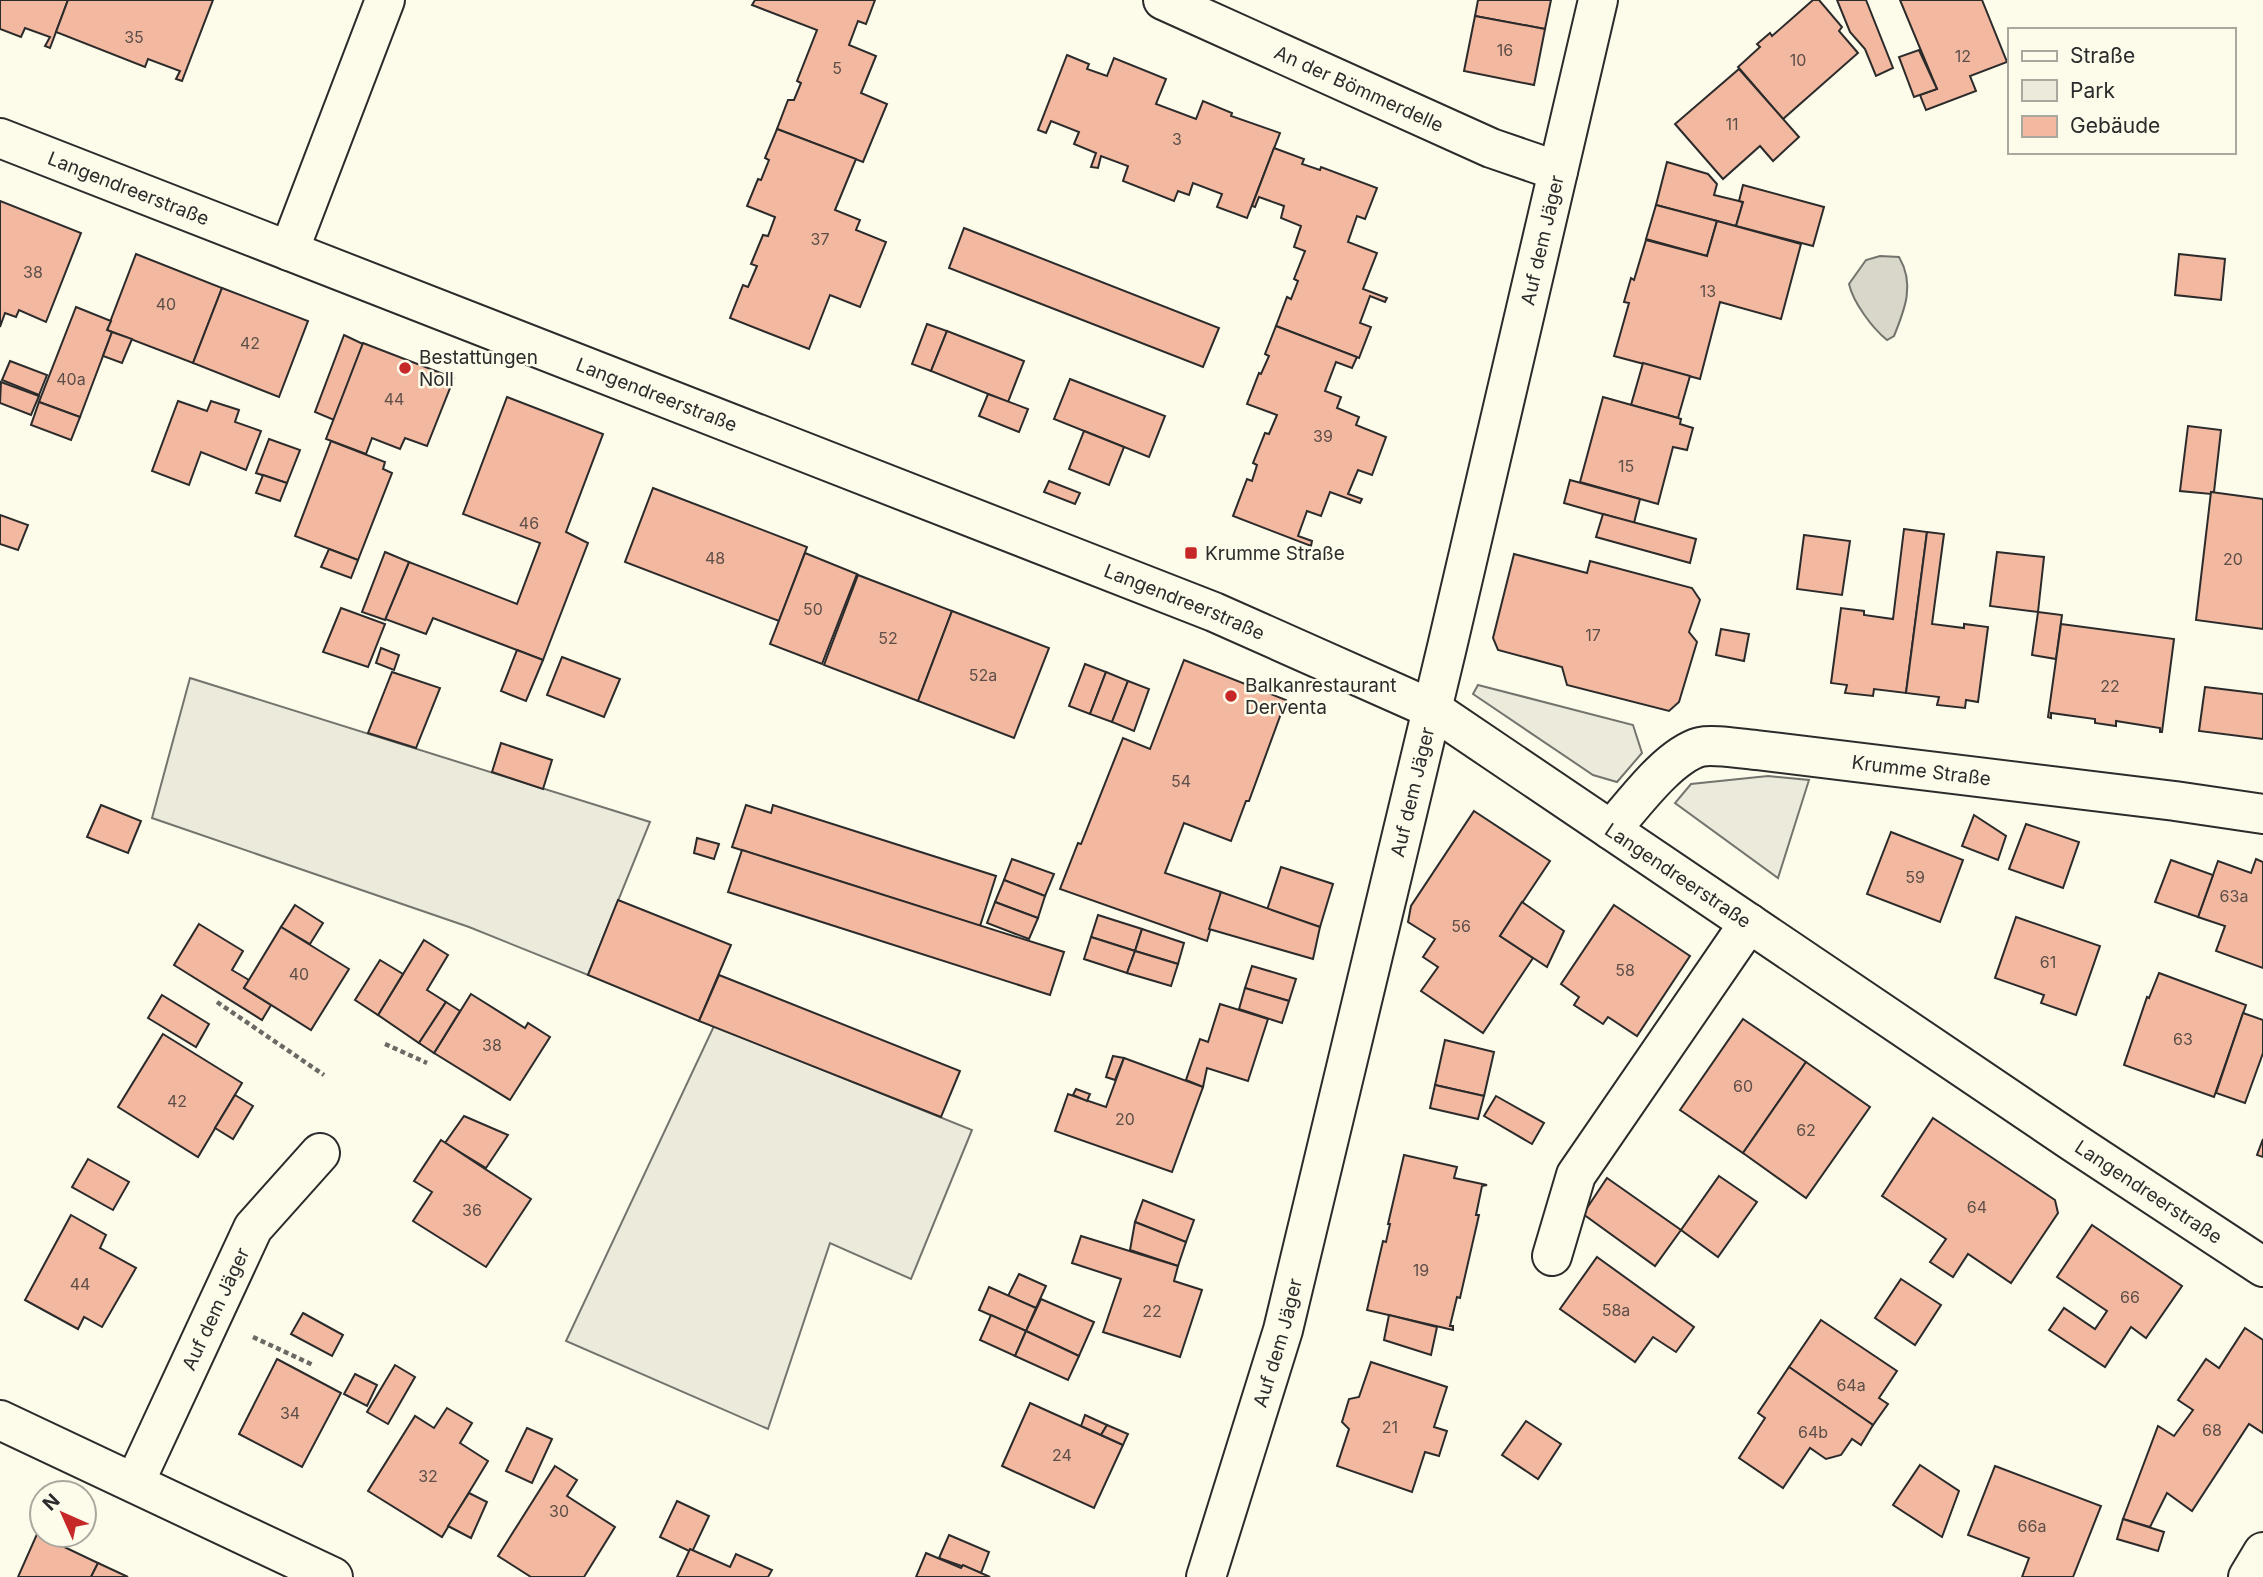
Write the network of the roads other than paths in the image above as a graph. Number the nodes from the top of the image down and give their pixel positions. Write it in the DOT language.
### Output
graph roads {
  1 [pos="385,0"];
  2 [pos="1163,0"];
  3 [pos="1598,0"];
  4 [pos="0,138"];
  5 [pos="1558,171"];
  6 [pos="289,251"];
  7 [pos="1432,709"];
  8 [pos="2263,814"];
  9 [pos="1611,830"];
  10 [pos="1749,923"];
  11 [pos="320,1153"];
  12 [pos="1552,1256"];
  13 [pos="2263,1267"];
  14 [pos="0,1420"];
  15 [pos="135,1482"];
  16 [pos="2263,1552"];
  17 [pos="333,1577"];
  18 [pos="1206,1577"];
  19 [pos="2248,1577"];
  1 -- 6 [label="street"];
  2 -- 5 [label="street, An der Bömmerdelle"];
  3 -- 5 [label="street, Auf dem Jäger"];
  4 -- 6 [label="street, Langendreerstraße"];
  5 -- 7 [label="street, Auf dem Jäger"];
  6 -- 7 [label="street, Langendreerstraße"];
  7 -- 9 [label="street, Langendreerstraße"];
  7 -- 18 [label="street, Auf dem Jäger"];
  8 -- 9 [label="street, Krumme Straße"];
  9 -- 10 [label="street, Langendreerstraße"];
  10 -- 12 [label="street"];
  10 -- 13 [label="street, Langendreerstraße"];
  11 -- 15 [label="street, Auf dem Jäger"];
  14 -- 15 [label="street"];
  15 -- 17 [label="street"];
  16 -- 19 [label="street"];
}
